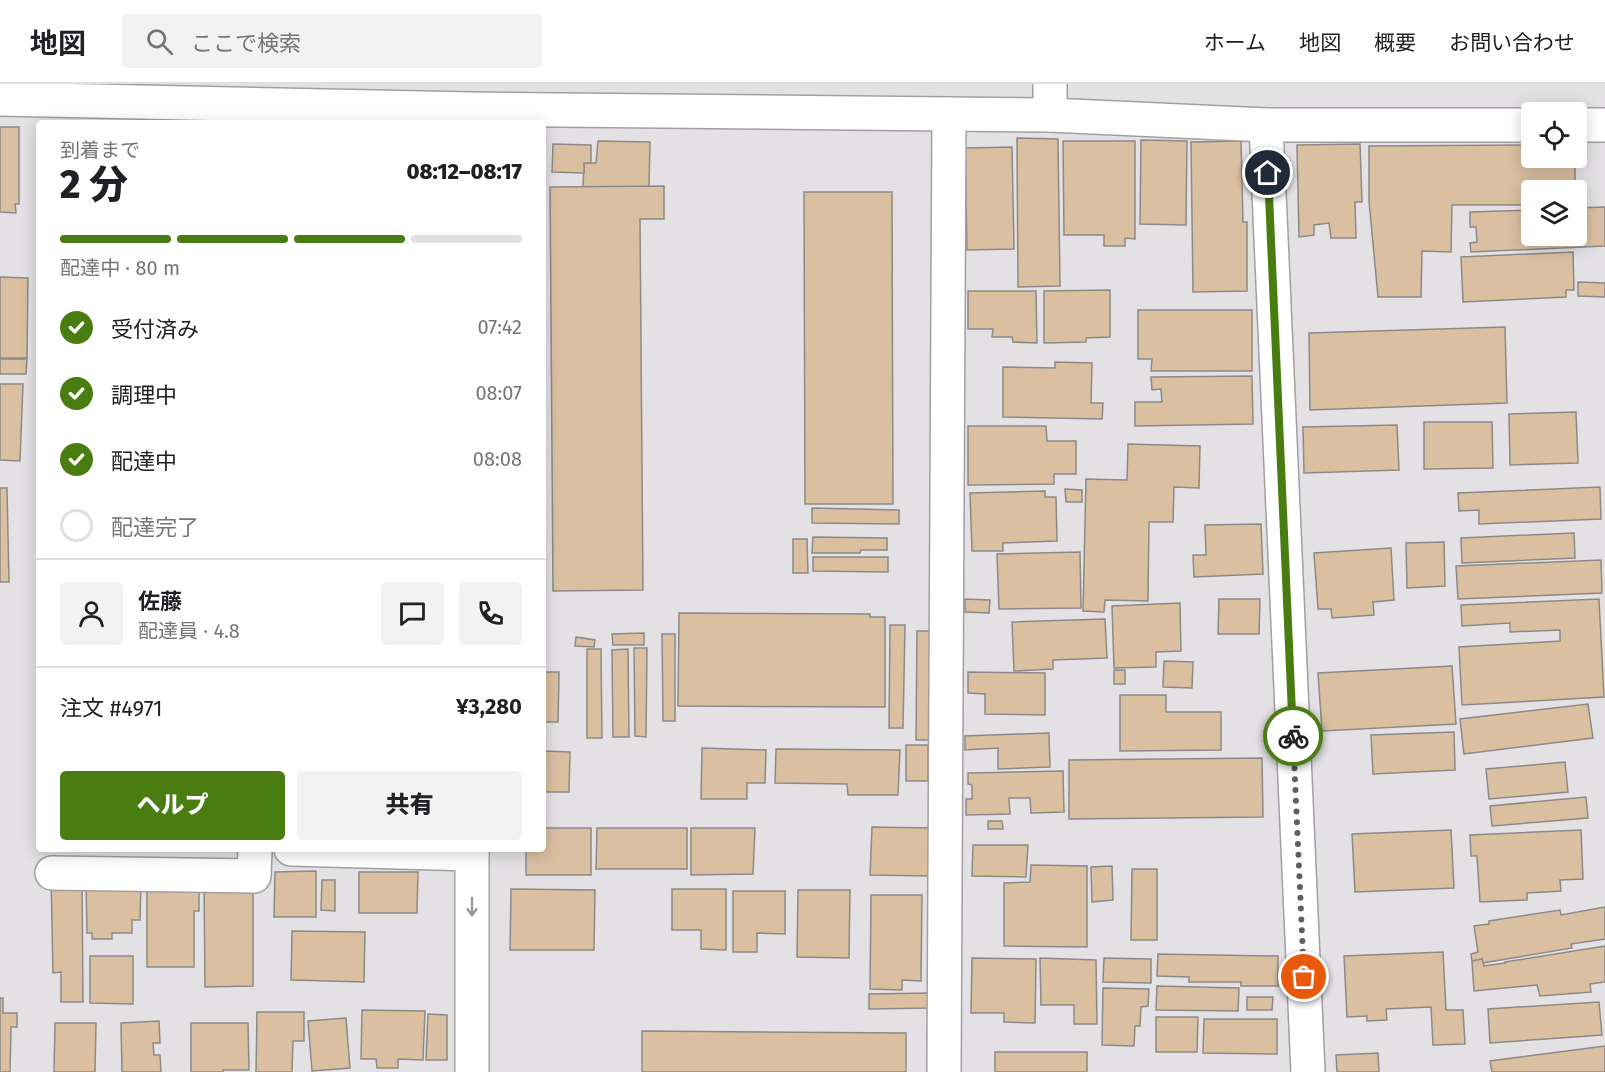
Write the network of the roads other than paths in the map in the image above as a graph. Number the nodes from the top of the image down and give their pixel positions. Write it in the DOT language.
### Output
graph roads {
  1 [pos="16,94"];
  2 [pos="1050,100"];
  3 [pos="471,105"];
  4 [pos="949,114"];
  5 [pos="1605,124"];
  6 [pos="1266,125"];
  7 [pos="1521,125"];
  8 [pos="1587,125"];
  9 [pos="255,852"];
  10 [pos="472,852"];
  11 [pos="52,873"];
  12 [pos="472,1072"];
  13 [pos="944,1072"];
  14 [pos="1308,1072"];
  1 -- 3 [label="street"];
  2 -- 4 [label="street"];
  2 -- 6 [label="street"];
  3 -- 4 [label="street"];
  4 -- 13 [label="street"];
  5 -- 8 [label="street"];
  6 -- 7 [label="street"];
  6 -- 14 [label="street"];
  9 -- 11 [label="street"];
  10 -- 12 [label="street, one-way"];
}
